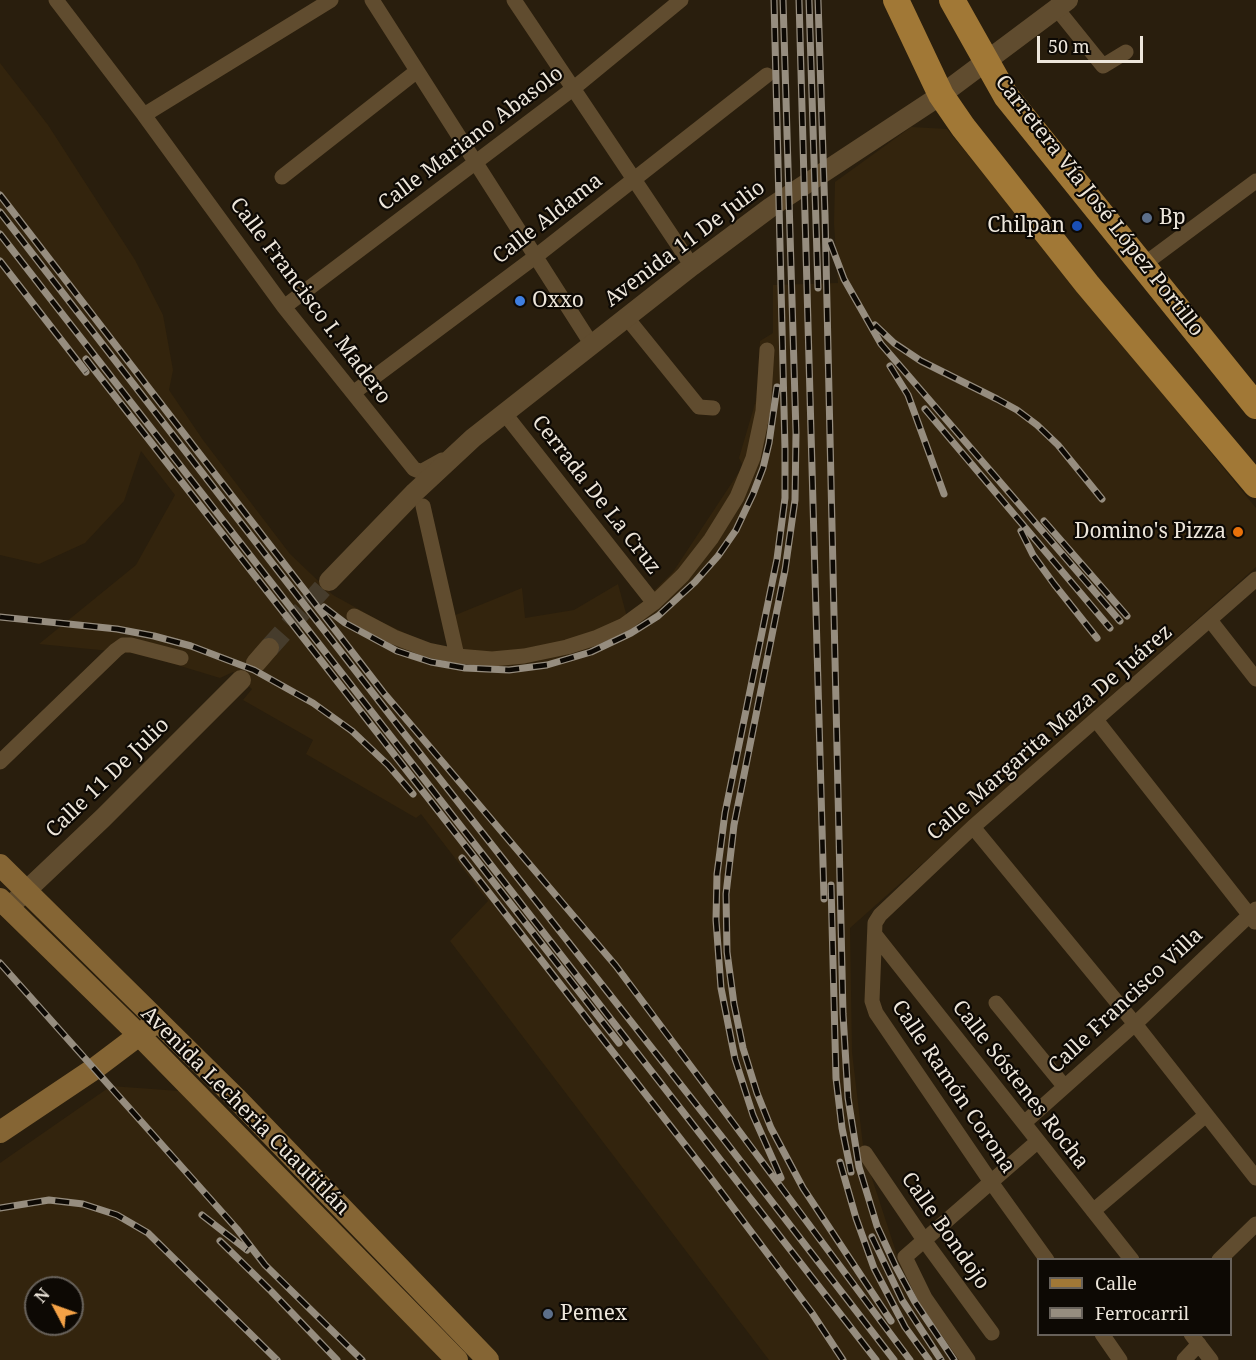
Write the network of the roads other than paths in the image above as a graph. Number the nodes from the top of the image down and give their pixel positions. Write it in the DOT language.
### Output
graph roads {
  1 [pos="56,0"];
  2 [pos="331,0"];
  3 [pos="372,0"];
  4 [pos="514,0"];
  5 [pos="681,0"];
  6 [pos="896,0"];
  7 [pos="952,0"];
  8 [pos="1063,4"];
  9 [pos="1126,52"];
  10 [pos="987,61"];
  11 [pos="417,71"];
  12 [pos="766,75"];
  13 [pos="574,88"];
  14 [pos="941,94"];
  15 [pos="144,115"];
  16 [pos="476,163"];
  17 [pos="282,177"];
  18 [pos="634,178"];
  19 [pos="1256,181"];
  20 [pos="535,257"];
  21 [pos="1143,265"];
  22 [pos="692,266"];
  23 [pos="284,307"];
  24 [pos="627,318"];
  25 [pos="592,345"];
  26 [pos="767,350"];
  27 [pos="352,393"];
  28 [pos="1255,403"];
  29 [pos="713,408"];
  30 [pos="505,414"];
  31 [pos="460,449"];
  32 [pos="1256,485"];
  33 [pos="423,506"];
  34 [pos="1256,579"];
  35 [pos="329,581"];
  36 [pos="654,603"];
  37 [pos="354,616"];
  38 [pos="1210,620"];
  39 [pos="457,656"];
  40 [pos="181,658"];
  41 [pos="1256,679"];
  42 [pos="240,680"];
  43 [pos="1096,720"];
  44 [pos="0,762"];
  45 [pos="973,827"];
  46 [pos="0,865"];
  47 [pos="26,891"];
  48 [pos="4,904"];
  49 [pos="1254,916"];
  50 [pos="876,929"];
  51 [pos="996,1003"];
  52 [pos="1134,1024"];
  53 [pos="148,1029"];
  54 [pos="1064,1086"];
  55 [pos="1206,1114"];
  56 [pos="1024,1123"];
  57 [pos="0,1132"];
  58 [pos="1038,1141"];
  59 [pos="865,1153"];
  60 [pos="1256,1178"];
  61 [pos="991,1182"];
  62 [pos="1093,1211"];
  63 [pos="1256,1224"];
  64 [pos="924,1240"];
  65 [pos="1046,1258"];
  66 [pos="1130,1258"];
  67 [pos="1221,1258"];
  68 [pos="992,1333"];
  69 [pos="1103,1336"];
  70 [pos="1195,1340"];
  71 [pos="457,1360"];
  72 [pos="488,1360"];
  73 [pos="968,1360"];
  74 [pos="1120,1360"];
  75 [pos="1184,1360"];
  76 [pos="1211,1360"];
  1 -- 15 [label="street, Calle Francisco I. Madero"];
  2 -- 15 [label="street"];
  3 -- 11 [label="street"];
  4 -- 13 [label="street"];
  5 -- 13 [label="street, Calle Mariano Abasolo"];
  6 -- 14 [label="main road"];
  7 -- 10 [label="main road, Carretera Vía José López Portillo"];
  8 -- 9 [label="street"];
  8 -- 10 [label="street, Avenida 11 De Julio"];
  10 -- 14 [label="street, Avenida 11 De Julio"];
  10 -- 21 [label="main road, Carretera Vía José López Portillo"];
  11 -- 16 [label="street"];
  11 -- 17 [label="street"];
  12 -- 18 [label="street, Calle Aldama"];
  13 -- 16 [label="street, Calle Mariano Abasolo"];
  13 -- 18 [label="street"];
  14 -- 22 [label="street, Avenida 11 De Julio"];
  14 -- 32 [label="main road"];
  15 -- 23 [label="street, Calle Francisco I. Madero"];
  16 -- 20 [label="street"];
  16 -- 23 [label="street, Calle Mariano Abasolo"];
  18 -- 20 [label="street, Calle Aldama"];
  18 -- 22 [label="street"];
  19 -- 21 [label="street"];
  20 -- 25 [label="street"];
  20 -- 27 [label="street, Calle Aldama"];
  21 -- 28 [label="main road, Carretera Vía José López Portillo"];
  22 -- 24 [label="street, Avenida 11 De Julio"];
  23 -- 27 [label="street, Calle Francisco I. Madero"];
  24 -- 25 [label="street, Avenida 11 De Julio"];
  24 -- 29 [label="street"];
  25 -- 30 [label="street, Avenida 11 De Julio"];
  26 -- 36 [label="street"];
  27 -- 31 [label="street, Calle Francisco I. Madero"];
  30 -- 31 [label="street, Avenida 11 De Julio"];
  30 -- 36 [label="street, Cerrada De La Cruz"];
  31 -- 35 [label="street, Avenida 11 De Julio"];
  33 -- 39 [label="street"];
  34 -- 38 [label="street, Calle Margarita Maza De Juárez"];
  36 -- 39 [label="street"];
  37 -- 39 [label="street"];
  38 -- 41 [label="street"];
  38 -- 43 [label="street, Calle Margarita Maza De Juárez"];
  40 -- 44 [label="street"];
  42 -- 47 [label="street, Calle 11 De Julio"];
  43 -- 45 [label="street, Calle Margarita Maza De Juárez"];
  43 -- 49 [label="street"];
  45 -- 50 [label="street, Calle Margarita Maza De Juárez"];
  45 -- 52 [label="street"];
  46 -- 47 [label="main road, Avenida Lecheria Cuautitlán"];
  47 -- 48 [label="street, Calle 11 De Julio"];
  47 -- 53 [label="main road, Avenida Lecheria Cuautitlán"];
  48 -- 53 [label="main road, Avenida Lecheria Cuautitlán"];
  49 -- 52 [label="street, Calle Francisco Villa"];
  50 -- 56 [label="street, Calle Sóstenes Rocha"];
  50 -- 61 [label="street, Calle Ramón Corona"];
  51 -- 54 [label="street"];
  52 -- 54 [label="street, Calle Francisco Villa"];
  52 -- 55 [label="street"];
  53 -- 57 [label="main road"];
  53 -- 71 [label="main road, Avenida Lecheria Cuautitlán"];
  53 -- 72 [label="main road, Avenida Lecheria Cuautitlán"];
  54 -- 56 [label="street, Calle Francisco Villa"];
  55 -- 60 [label="street"];
  55 -- 62 [label="street"];
  56 -- 58 [label="street, Calle Sóstenes Rocha"];
  58 -- 61 [label="street"];
  58 -- 62 [label="street, Calle Sóstenes Rocha"];
  59 -- 64 [label="street, Calle Bondojo"];
  61 -- 64 [label="street"];
  61 -- 65 [label="street, Calle Ramón Corona"];
  62 -- 66 [label="street, Calle Sóstenes Rocha"];
  63 -- 67 [label="street"];
  64 -- 68 [label="street, Calle Bondojo"];
  64 -- 73 [label="street"];
  69 -- 74 [label="street"];
  70 -- 75 [label="street"];
  70 -- 76 [label="street"];
}
